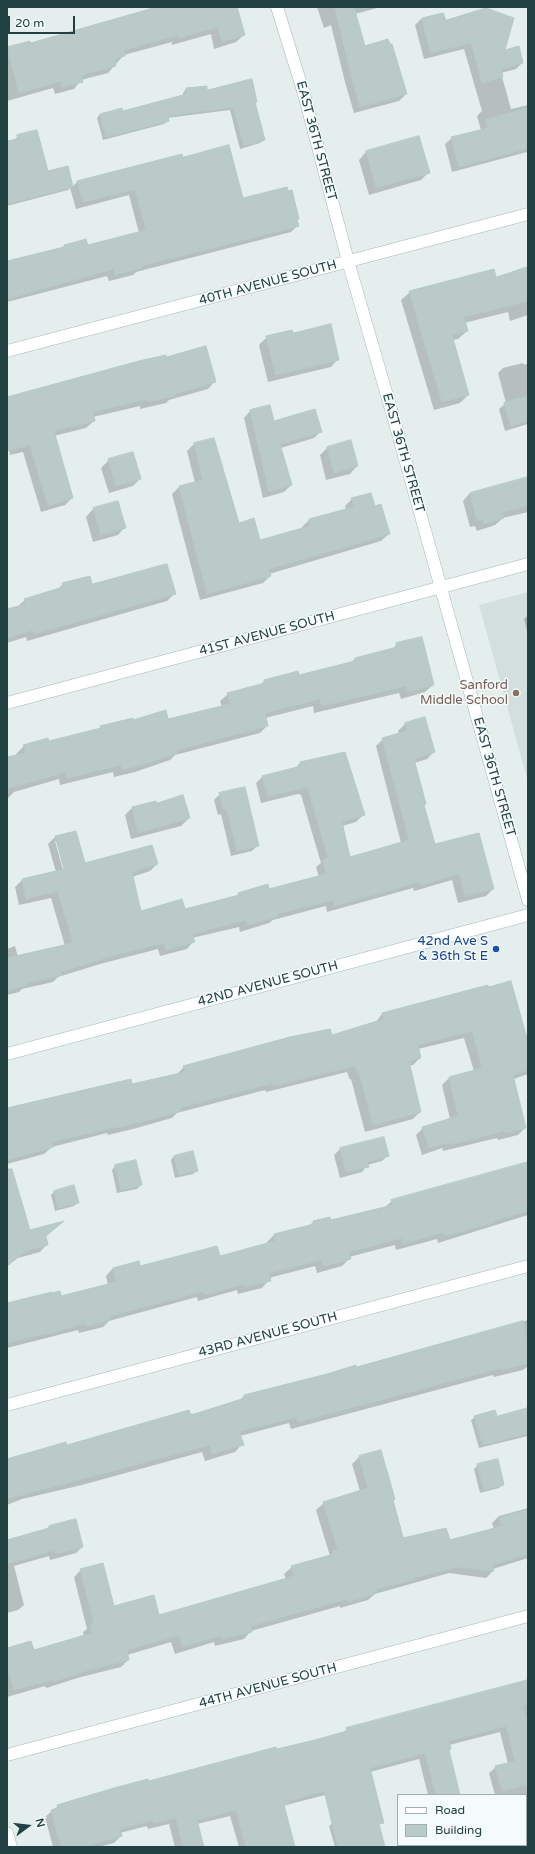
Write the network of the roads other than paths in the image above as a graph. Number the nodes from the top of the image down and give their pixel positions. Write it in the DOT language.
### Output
graph roads {
  1 [pos="277,7"];
  2 [pos="528,214"];
  3 [pos="348,261"];
  4 [pos="7,351"];
  5 [pos="528,564"];
  6 [pos="442,587"];
  7 [pos="7,703"];
  8 [pos="528,900"];
  9 [pos="528,915"];
  10 [pos="7,1054"];
  11 [pos="528,1266"];
  12 [pos="7,1405"];
  13 [pos="528,1616"];
  14 [pos="7,1755"];
  15 [pos="7,1833"];
  16 [pos="11,1847"];
  1 -- 3 [label="street, EAST 36TH STREET"];
  2 -- 3 [label="street, 40TH AVENUE SOUTH"];
  3 -- 4 [label="street, 40TH AVENUE SOUTH"];
  3 -- 6 [label="street, EAST 36TH STREET"];
  5 -- 6 [label="street, 41ST AVENUE SOUTH"];
  6 -- 7 [label="street, 41ST AVENUE SOUTH"];
  6 -- 8 [label="street, EAST 36TH STREET"];
  9 -- 10 [label="street, 42ND AVENUE SOUTH"];
  11 -- 12 [label="street, 43RD AVENUE SOUTH"];
  13 -- 14 [label="street, 44TH AVENUE SOUTH"];
  15 -- 16 [label="street"];
}
